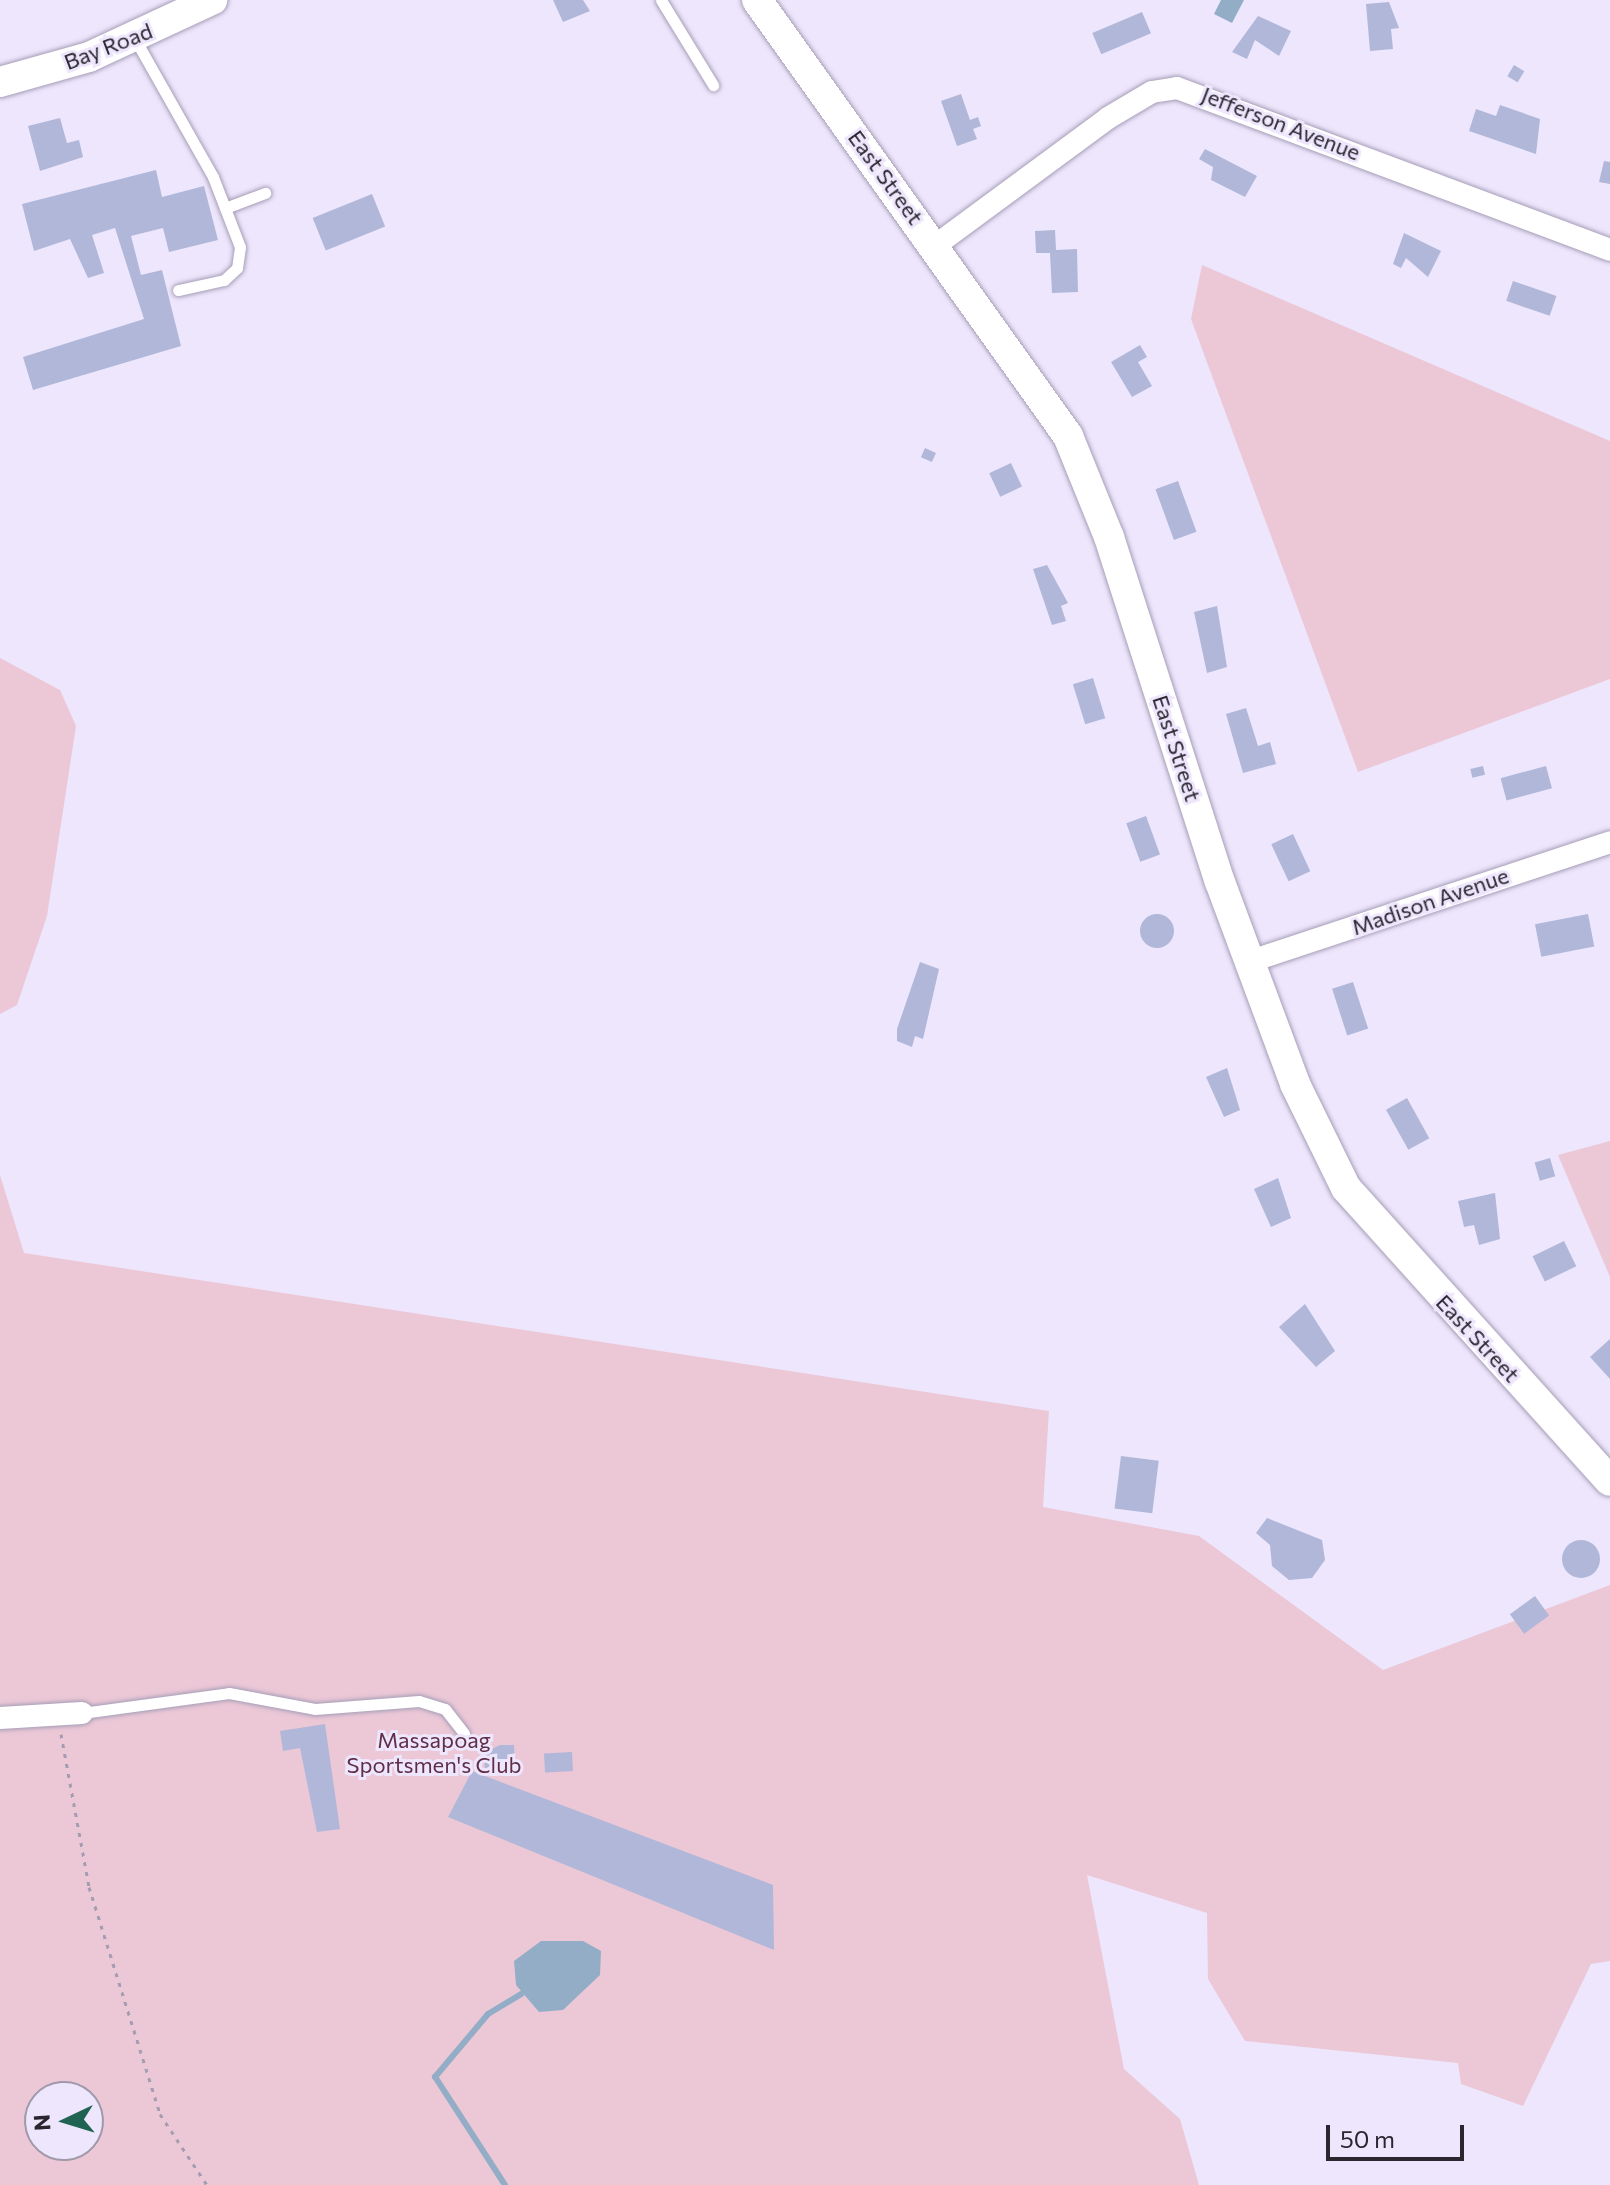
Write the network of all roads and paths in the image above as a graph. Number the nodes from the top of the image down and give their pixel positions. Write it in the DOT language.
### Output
graph roads {
  1 [pos="212,0"];
  2 [pos="661,0"];
  3 [pos="757,0"];
  4 [pos="135,38"];
  5 [pos="0,82"];
  6 [pos="713,85"];
  7 [pos="265,193"];
  8 [pos="225,208"];
  9 [pos="936,245"];
  10 [pos="1610,250"];
  11 [pos="178,290"];
  12 [pos="1610,842"];
  13 [pos="1251,961"];
  14 [pos="1610,1481"];
  15 [pos="82,1713"];
  16 [pos="54,1717"];
  17 [pos="0,1718"];
  18 [pos="464,1733"];
  19 [pos="207,2185"];
  1 -- 4 [label="street, Bay Road"];
  2 -- 6 [label="lane"];
  3 -- 9 [label="street, East Street"];
  4 -- 5 [label="street, Bay Road"];
  4 -- 8 [label="lane"];
  7 -- 8 [label="lane"];
  8 -- 11 [label="lane"];
  9 -- 10 [label="street, Jefferson Avenue"];
  9 -- 13 [label="street, East Street"];
  12 -- 13 [label="street, Madison Avenue"];
  13 -- 14 [label="street, East Street"];
  15 -- 16 [label="street"];
  15 -- 18 [label="lane"];
  16 -- 17 [label="street"];
  16 -- 19 [label="path"];
}
